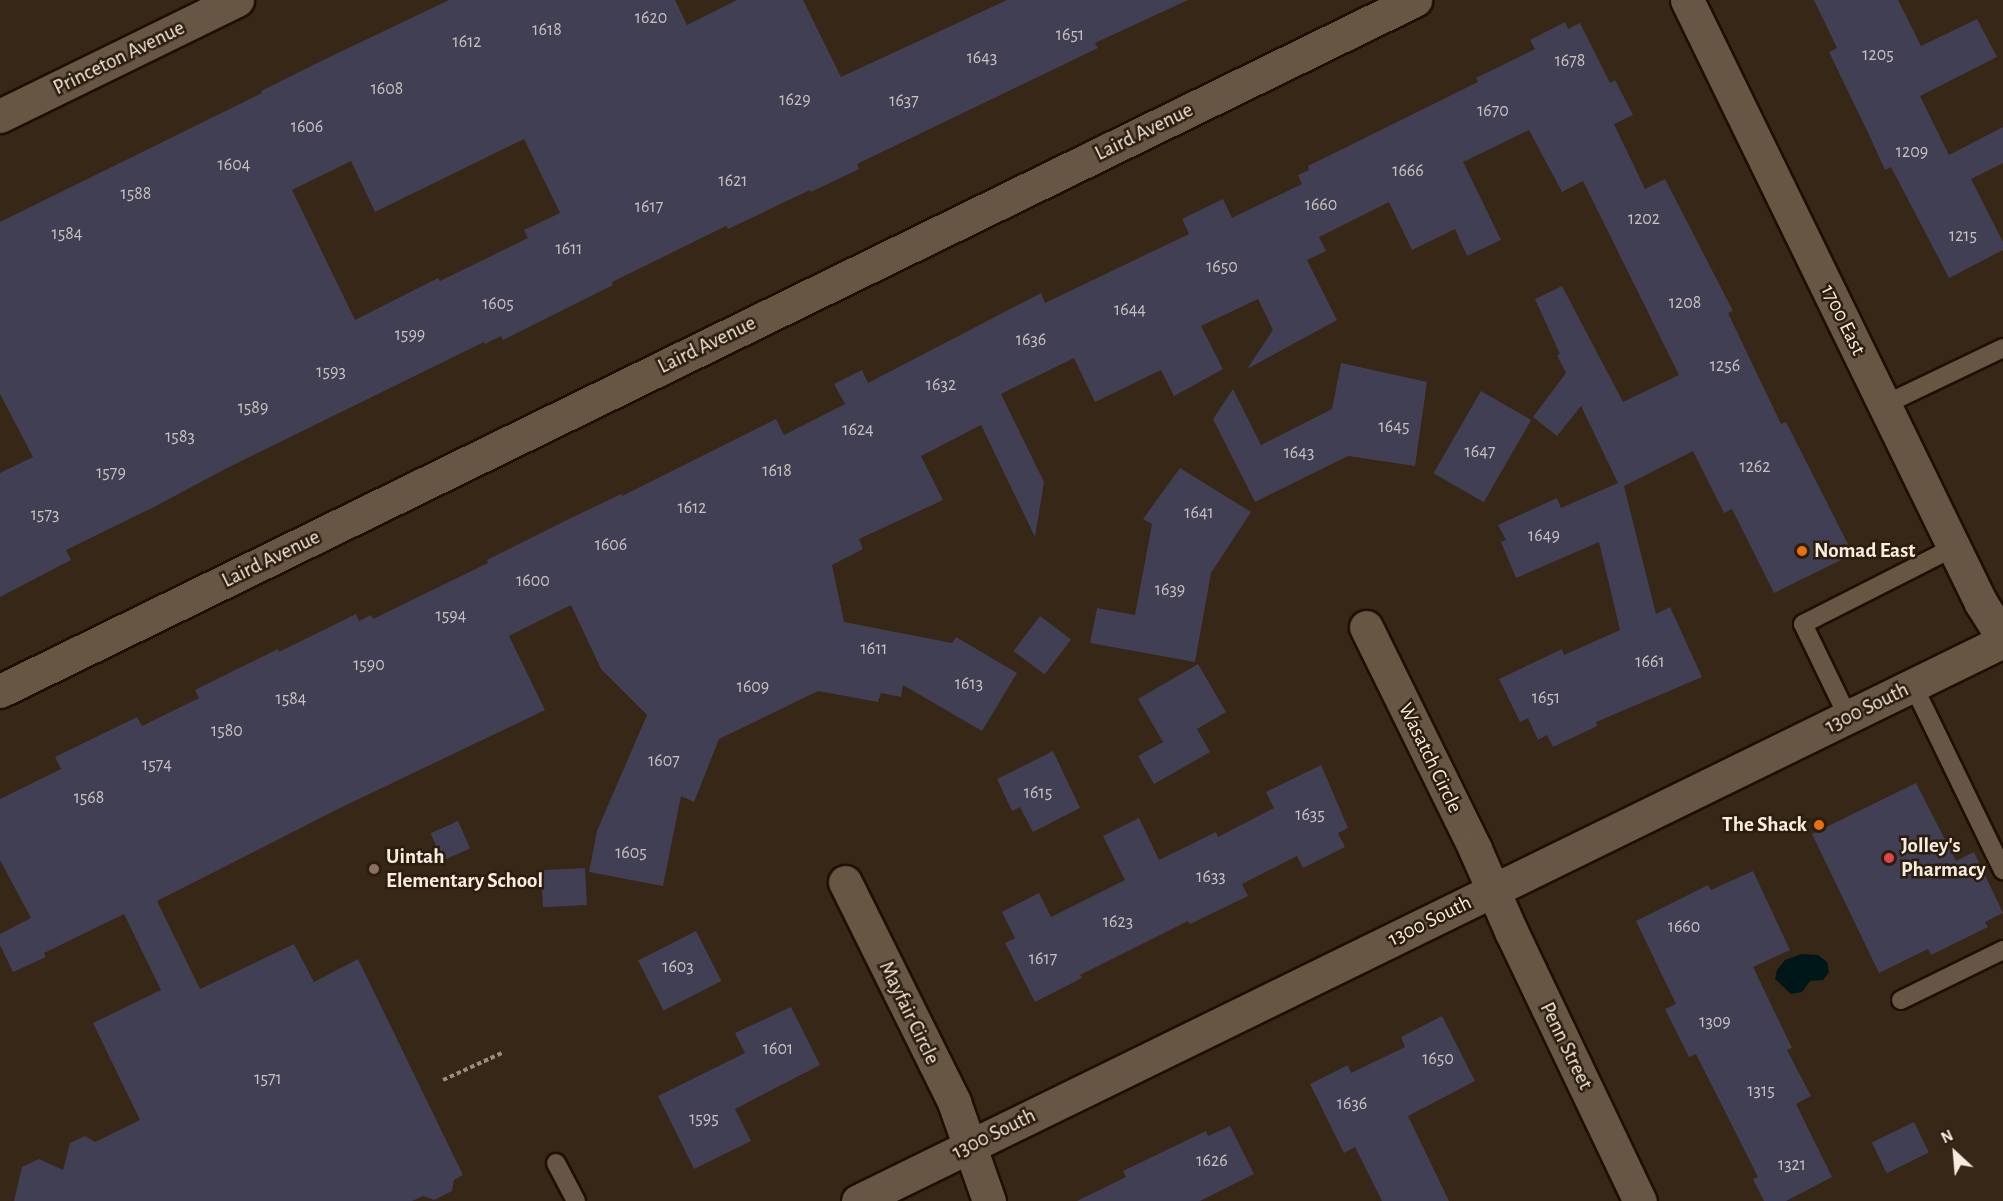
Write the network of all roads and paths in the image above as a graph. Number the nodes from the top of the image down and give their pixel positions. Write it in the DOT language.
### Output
graph roads {
  1 [pos="237,0"];
  2 [pos="1415,0"];
  3 [pos="1687,0"];
  4 [pos="0,116"];
  5 [pos="2003,348"];
  6 [pos="1884,405"];
  7 [pos="1955,547"];
  8 [pos="1366,627"];
  9 [pos="2003,640"];
  10 [pos="1913,685"];
  11 [pos="0,691"];
  12 [pos="1848,717"];
  13 [pos="2003,870"];
  14 [pos="845,882"];
  15 [pos="1493,890"];
  16 [pos="2003,950"];
  17 [pos="1901,1000"];
  18 [pos="502,1053"];
  19 [pos="443,1080"];
  20 [pos="968,1146"];
  21 [pos="556,1163"];
  22 [pos="570,1199"];
  23 [pos="858,1201"];
  24 [pos="989,1201"];
  25 [pos="1640,1201"];
  1 -- 4 [label="street, Princeton Avenue"];
  2 -- 11 [label="street, Laird Avenue"];
  3 -- 6 [label="street, 1700 East"];
  5 -- 6 [label="lane"];
  6 -- 7 [label="street, 1700 East"];
  7 -- 9 [label="street, 1700 East"];
  7 -- 12 [label="lane"];
  8 -- 15 [label="street, Wasatch Circle"];
  9 -- 10 [label="street, 1300 South"];
  10 -- 12 [label="street, 1300 South"];
  10 -- 13 [label="lane"];
  12 -- 15 [label="street, 1300 South"];
  14 -- 20 [label="street, Mayfair Circle"];
  15 -- 20 [label="street, 1300 South"];
  15 -- 25 [label="street, Penn Street"];
  16 -- 17 [label="lane"];
  18 -- 19 [label="path"];
  20 -- 23 [label="street, 1300 South"];
  20 -- 24 [label="street, Mayfair Circle"];
  21 -- 22 [label="lane"];
}
